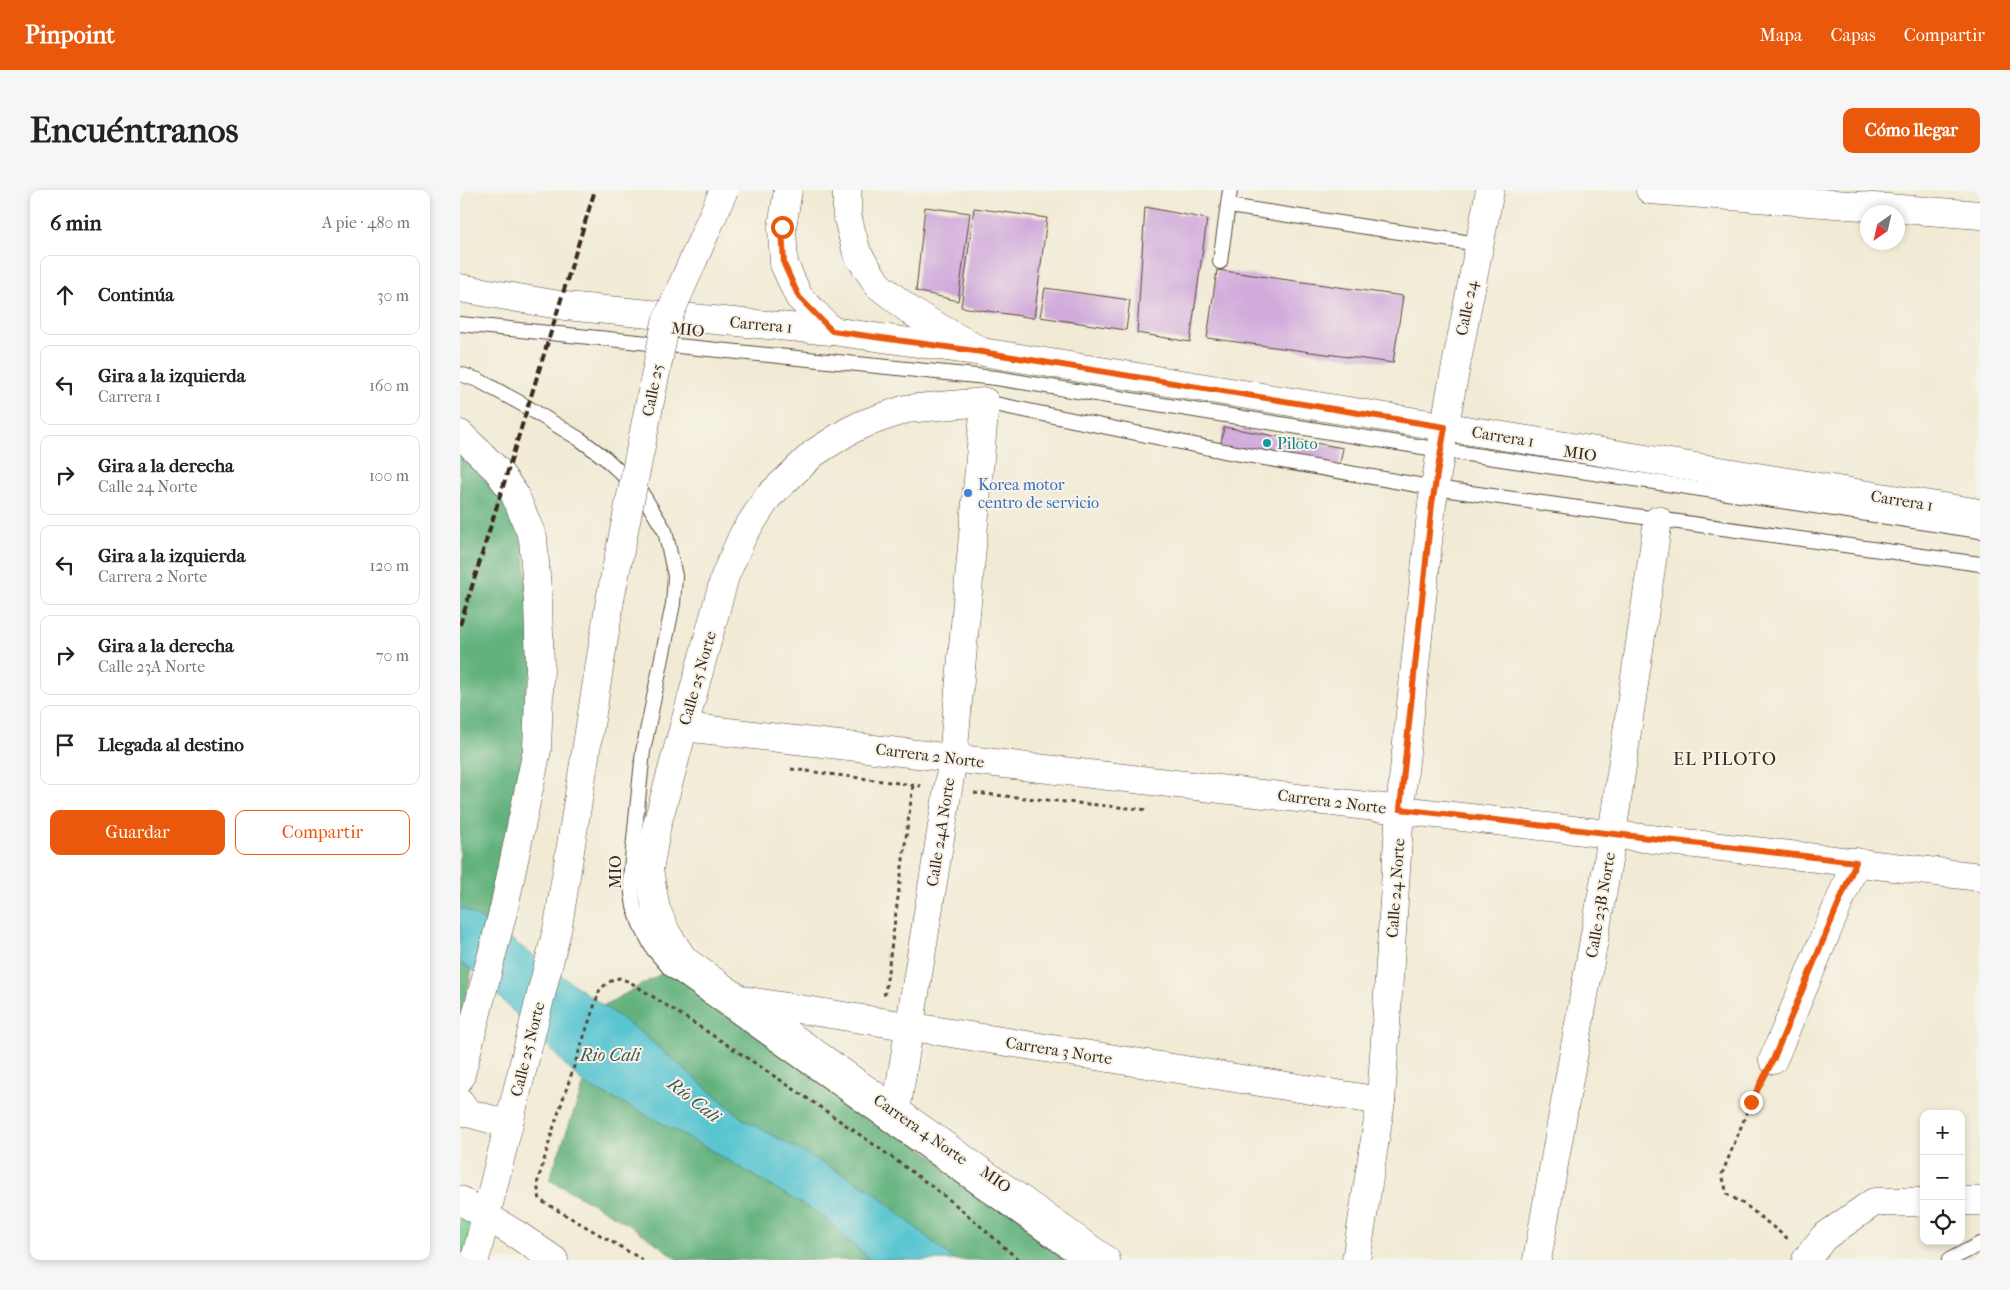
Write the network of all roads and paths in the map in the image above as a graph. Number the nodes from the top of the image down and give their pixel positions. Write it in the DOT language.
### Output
graph roads {
  1 [pos="724,190"];
  2 [pos="788,190"];
  3 [pos="847,190"];
  4 [pos="1230,190"];
  5 [pos="1490,190"];
  6 [pos="1650,190"];
  7 [pos="1229,206"];
  8 [pos="1980,215"];
  9 [pos="1478,244"];
  10 [pos="1220,262"];
  11 [pos="460,288"];
  12 [pos="460,324"];
  13 [pos="832,331"];
  14 [pos="982,352"];
  15 [pos="460,374"];
  16 [pos="985,402"];
  17 [pos="460,434"];
  18 [pos="1443,439"];
  19 [pos="1435,488"];
  20 [pos="1980,513"];
  21 [pos="1658,520"];
  22 [pos="1980,531"];
  23 [pos="1980,564"];
  24 [pos="610,600"];
  25 [pos="684,727"];
  26 [pos="953,758"];
  27 [pos="786,768"];
  28 [pos="1400,809"];
  29 [pos="1612,834"];
  30 [pos="1856,862"];
  31 [pos="1980,877"];
  32 [pos="875,993"];
  33 [pos="736,999"];
  34 [pos="908,1026"];
  35 [pos="1773,1060"];
  36 [pos="460,1078"];
  37 [pos="1381,1101"];
  38 [pos="460,1102"];
  39 [pos="896,1111"];
  40 [pos="509,1117"];
  41 [pos="460,1200"];
  42 [pos="1965,1201"];
  43 [pos="1980,1201"];
  44 [pos="1920,1202"];
  45 [pos="486,1215"];
  46 [pos="1980,1244"];
  47 [pos="1808,1258"];
  48 [pos="475,1260"];
  49 [pos="554,1260"];
  50 [pos="643,1260"];
  51 [pos="1019,1260"];
  52 [pos="1080,1260"];
  53 [pos="1106,1260"];
  54 [pos="1356,1260"];
  55 [pos="1537,1260"];
  56 [pos="1949,1260"];
  1 -- 24 [label="street, Calle 25, bridge"];
  2 -- 13 [label="street"];
  3 -- 14 [label="street"];
  4 -- 7 [label="lane"];
  5 -- 9 [label="street, Calle 24"];
  6 -- 8 [label="street"];
  7 -- 9 [label="lane"];
  7 -- 10 [label="lane"];
  9 -- 18 [label="street, Calle 24"];
  11 -- 13 [label="street, Carrera 1"];
  12 -- 18 [label="lane, MIO"];
  13 -- 14 [label="street, Carrera 1"];
  14 -- 18 [label="street, Carrera 1"];
  15 -- 52 [label="lane, MIO"];
  16 -- 19 [label="lane"];
  16 -- 25 [label="street, Calle 25 Norte"];
  16 -- 26 [label="street, Calle 24A Norte"];
  17 -- 36 [label="street"];
  18 -- 19 [label="street, Calle 24 Norte"];
  18 -- 20 [label="street, Carrera 1"];
  18 -- 22 [label="lane, MIO"];
  19 -- 21 [label="lane"];
  19 -- 28 [label="street, Calle 24 Norte"];
  21 -- 23 [label="lane"];
  21 -- 29 [label="street, Calle 23B Norte"];
  24 -- 40 [label="street, Calle 25 Norte"];
  25 -- 26 [label="street, Carrera 2 Norte"];
  25 -- 33 [label="street, Calle 25 Norte"];
  26 -- 28 [label="street, Carrera 2 Norte"];
  26 -- 34 [label="street, Calle 24A Norte"];
  27 -- 32 [label="path"];
  28 -- 29 [label="street, Carrera 2 Norte"];
  28 -- 37 [label="street, Calle 24 Norte"];
  29 -- 30 [label="street, Carrera 2 Norte"];
  29 -- 55 [label="street, Calle 23B Norte"];
  30 -- 31 [label="street, Carrera 2 Norte"];
  30 -- 35 [label="street"];
  33 -- 34 [label="street, Carrera 3 Norte"];
  33 -- 39 [label="street, Carrera 4 Norte"];
  34 -- 37 [label="street, Carrera 3 Norte"];
  34 -- 39 [label="street, Calle 24A Norte"];
  35 -- 47 [label="path"];
  37 -- 54 [label="street, Calle 24 Norte"];
  38 -- 40 [label="street"];
  39 -- 53 [label="street, Carrera 4 Norte"];
  40 -- 45 [label="street, Calle 25 Norte"];
  41 -- 45 [label="street"];
  42 -- 43 [label="street"];
  44 -- 47 [label="street"];
  45 -- 48 [label="street, Calle 25 Norte"];
  45 -- 49 [label="street"];
  46 -- 56 [label="lane"];
  50 -- 51 [label="path"];
}
